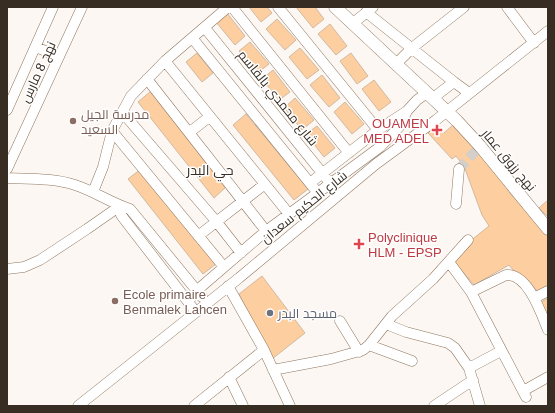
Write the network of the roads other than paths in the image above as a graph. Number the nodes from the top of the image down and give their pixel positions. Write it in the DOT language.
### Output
graph roads {
  1 [pos="53,7"];
  2 [pos="82,7"];
  3 [pos="228,7"];
  4 [pos="232,7"];
  5 [pos="278,7"];
  6 [pos="335,7"];
  7 [pos="464,7"];
  8 [pos="507,7"];
  9 [pos="369,9"];
  10 [pos="352,24"];
  11 [pos="205,28"];
  12 [pos="548,31"];
  13 [pos="193,39"];
  14 [pos="534,43"];
  15 [pos="36,47"];
  16 [pos="412,48"];
  17 [pos="226,55"];
  18 [pos="60,57"];
  19 [pos="165,61"];
  20 [pos="214,64"];
  21 [pos="396,64"];
  22 [pos="147,79"];
  23 [pos="454,82"];
  24 [pos="250,84"];
  25 [pos="237,93"];
  26 [pos="469,93"];
  27 [pos="430,95"];
  28 [pos="7,110"];
  29 [pos="407,111"];
  30 [pos="447,111"];
  31 [pos="122,112"];
  32 [pos="273,113"];
  33 [pos="209,116"];
  34 [pos="261,122"];
  35 [pos="378,130"];
  36 [pos="112,132"];
  37 [pos="190,132"];
  38 [pos="295,141"];
  39 [pos="380,147"];
  40 [pos="283,150"];
  41 [pos="349,153"];
  42 [pos="388,156"];
  43 [pos="7,169"];
  44 [pos="459,169"];
  45 [pos="322,174"];
  46 [pos="7,178"];
  47 [pos="310,183"];
  48 [pos="265,184"];
  49 [pos="331,184"];
  50 [pos="93,192"];
  51 [pos="318,193"];
  52 [pos="243,200"];
  53 [pos="456,204"];
  54 [pos="120,210"];
  55 [pos="289,214"];
  56 [pos="216,221"];
  57 [pos="278,222"];
  58 [pos="548,229"];
  59 [pos="266,231"];
  60 [pos="198,236"];
  61 [pos="289,236"];
  62 [pos="468,240"];
  63 [pos="241,253"];
  64 [pos="449,262"];
  65 [pos="224,267"];
  66 [pos="7,269"];
  67 [pos="228,286"];
  68 [pos="198,291"];
  69 [pos="548,291"];
  70 [pos="471,292"];
  71 [pos="534,298"];
  72 [pos="188,301"];
  73 [pos="206,303"];
  74 [pos="195,312"];
  75 [pos="340,321"];
  76 [pos="386,324"];
  77 [pos="548,330"];
  78 [pos="369,345"];
  79 [pos="264,350"];
  80 [pos="501,351"];
  81 [pos="359,352"];
  82 [pos="412,362"];
  83 [pos="469,368"];
  84 [pos="273,370"];
  85 [pos="229,377"];
  86 [pos="548,377"];
  87 [pos="473,380"];
  88 [pos="78,406"];
  89 [pos="194,406"];
  90 [pos="243,406"];
  91 [pos="290,406"];
  92 [pos="434,406"];
  93 [pos="480,406"];
  1 -- 15 [label="street"];
  2 -- 18 [label="street, نهج 8 مارس"];
  3 -- 11 [label="street"];
  4 -- 41 [label="street"];
  5 -- 35 [label="street"];
  6 -- 10 [label="main road, نهج رزوق عمار"];
  7 -- 16 [label="street"];
  8 -- 14 [label="street"];
  9 -- 10 [label="street"];
  9 -- 16 [label="street"];
  10 -- 21 [label="main road, نهج رزوق عمار"];
  11 -- 13 [label="street"];
  11 -- 17 [label="street, شارع محمدي بالقاسم"];
  12 -- 14 [label="street, شارع الحكيم سعدان"];
  13 -- 19 [label="street"];
  13 -- 20 [label="street"];
  14 -- 26 [label="street, شارع الحكيم سعدان"];
  15 -- 18 [label="street"];
  15 -- 28 [label="street"];
  16 -- 21 [label="street"];
  16 -- 23 [label="street"];
  17 -- 20 [label="street"];
  17 -- 24 [label="street, شارع محمدي بالقاسم"];
  18 -- 43 [label="street, نهج 8 مارس"];
  19 -- 22 [label="street"];
  19 -- 33 [label="street"];
  20 -- 25 [label="street"];
  21 -- 27 [label="main road, نهج رزوق عمار"];
  22 -- 31 [label="street"];
  22 -- 37 [label="street"];
  23 -- 26 [label="street"];
  23 -- 27 [label="street"];
  24 -- 25 [label="street"];
  24 -- 32 [label="street, شارع محمدي بالقاسم"];
  25 -- 34 [label="street"];
  26 -- 30 [label="street, شارع الحكيم سعدان"];
  27 -- 29 [label="street"];
  27 -- 30 [label="main road, نهج رزوق عمار"];
  29 -- 35 [label="street"];
  29 -- 39 [label="street"];
  30 -- 42 [label="street, شارع الحكيم سعدان"];
  30 -- 58 [label="main road, نهج رزوق عمار"];
  31 -- 36 [label="street"];
  31 -- 56 [label="street"];
  32 -- 34 [label="street"];
  32 -- 38 [label="street, شارع محمدي بالقاسم"];
  33 -- 37 [label="street"];
  33 -- 48 [label="street"];
  34 -- 40 [label="street"];
  35 -- 41 [label="street"];
  36 -- 50 [label="street"];
  36 -- 60 [label="street"];
  37 -- 52 [label="street"];
  38 -- 40 [label="street"];
  38 -- 45 [label="street, شارع محمدي بالقاسم"];
  39 -- 42 [label="street"];
  39 -- 49 [label="street"];
  40 -- 47 [label="street"];
  41 -- 45 [label="street"];
  42 -- 61 [label="street, شارع الحكيم سعدان"];
  44 -- 53 [label="street"];
  45 -- 47 [label="street"];
  45 -- 49 [label="street, شارع محمدي بالقاسم"];
  46 -- 50 [label="street"];
  47 -- 51 [label="street"];
  48 -- 52 [label="street"];
  48 -- 55 [label="street"];
  49 -- 51 [label="street"];
  50 -- 54 [label="street"];
  51 -- 55 [label="street"];
  52 -- 56 [label="street"];
  52 -- 59 [label="street"];
  54 -- 66 [label="street"];
  54 -- 68 [label="street"];
  54 -- 72 [label="street"];
  55 -- 57 [label="street"];
  56 -- 60 [label="street"];
  56 -- 63 [label="street"];
  57 -- 59 [label="street"];
  57 -- 61 [label="street"];
  59 -- 63 [label="street"];
  60 -- 65 [label="street"];
  61 -- 67 [label="street, شارع الحكيم سعدان"];
  62 -- 64 [label="street"];
  63 -- 65 [label="street"];
  64 -- 70 [label="street"];
  64 -- 76 [label="street"];
  65 -- 68 [label="street"];
  67 -- 73 [label="street, شارع الحكيم سعدان"];
  67 -- 79 [label="street"];
  68 -- 72 [label="street"];
  68 -- 73 [label="street"];
  69 -- 71 [label="street"];
  70 -- 71 [label="street"];
  70 -- 80 [label="street"];
  71 -- 77 [label="street"];
  72 -- 74 [label="street"];
  73 -- 74 [label="street, شارع الحكيم سعدان"];
  74 -- 88 [label="street, شارع الحكيم سعدان"];
  75 -- 81 [label="street"];
  76 -- 78 [label="street"];
  76 -- 83 [label="street"];
  78 -- 81 [label="street"];
  78 -- 82 [label="street"];
  79 -- 84 [label="street"];
  79 -- 85 [label="street"];
  80 -- 83 [label="street"];
  80 -- 86 [label="street"];
  81 -- 84 [label="street"];
  83 -- 87 [label="street"];
  84 -- 91 [label="street"];
  85 -- 89 [label="street"];
  85 -- 90 [label="street"];
  87 -- 92 [label="street"];
  87 -- 93 [label="street"];
}
